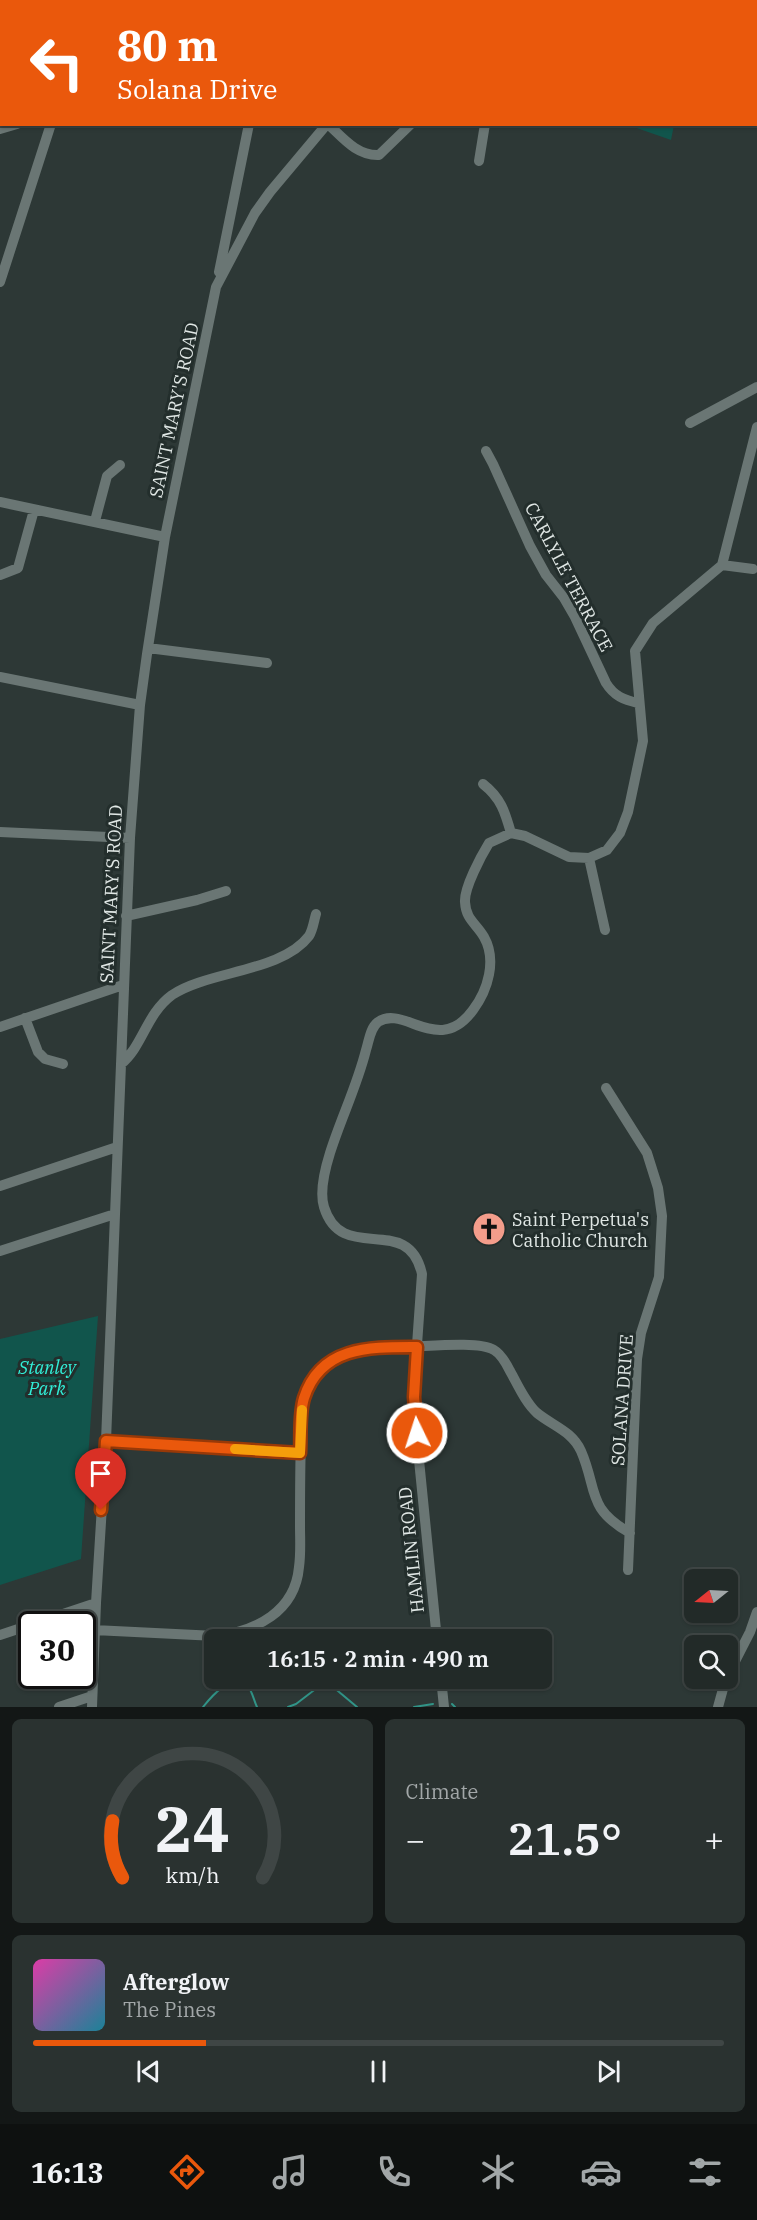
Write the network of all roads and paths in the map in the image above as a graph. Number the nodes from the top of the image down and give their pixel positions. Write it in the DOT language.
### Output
graph roads {
  1 [pos="50,126"];
  2 [pos="249,126"];
  3 [pos="325,126"];
  4 [pos="329,126"];
  5 [pos="409,126"];
  6 [pos="485,126"];
  7 [pos="479,161"];
  8 [pos="0,282"];
  9 [pos="216,287"];
  10 [pos="757,387"];
  11 [pos="690,423"];
  12 [pos="757,427"];
  13 [pos="486,452"];
  14 [pos="120,465"];
  15 [pos="0,502"];
  16 [pos="34,510"];
  17 [pos="95,521"];
  18 [pos="165,537"];
  19 [pos="722,565"];
  20 [pos="753,569"];
  21 [pos="0,575"];
  22 [pos="148,648"];
  23 [pos="267,663"];
  24 [pos="0,677"];
  25 [pos="638,703"];
  26 [pos="140,705"];
  27 [pos="483,784"];
  28 [pos="0,832"];
  29 [pos="511,833"];
  30 [pos="130,838"];
  31 [pos="588,858"];
  32 [pos="226,891"];
  33 [pos="316,914"];
  34 [pos="126,916"];
  35 [pos="605,930"];
  36 [pos="123,985"];
  37 [pos="25,1018"];
  38 [pos="0,1027"];
  39 [pos="63,1064"];
  40 [pos="121,1064"];
  41 [pos="606,1088"];
  42 [pos="117,1147"];
  43 [pos="0,1186"];
  44 [pos="115,1214"];
  45 [pos="0,1251"];
  46 [pos="417,1347"];
  47 [pos="106,1441"];
  48 [pos="300,1453"];
  49 [pos="630,1533"];
  50 [pos="628,1570"];
  51 [pos="96,1603"];
  52 [pos="95,1611"];
  53 [pos="757,1612"];
  54 [pos="436,1629"];
  55 [pos="96,1630"];
  56 [pos="0,1635"];
  57 [pos="738,1655"];
  58 [pos="442,1689"];
  59 [pos="723,1689"];
  60 [pos="92,1702"];
  61 [pos="59,1707"];
  62 [pos="444,1707"];
  63 [pos="718,1707"];
  1 -- 8 [label="street"];
  2 -- 9 [label="street"];
  3 -- 9 [label="street, SAINT MARY'S ROAD"];
  4 -- 5 [label="street"];
  6 -- 7 [label="street"];
  9 -- 18 [label="street, SAINT MARY'S ROAD"];
  10 -- 11 [label="street"];
  12 -- 19 [label="street"];
  13 -- 25 [label="street, CARLYLE TERRACE"];
  14 -- 17 [label="street"];
  15 -- 16 [label="street"];
  16 -- 17 [label="street"];
  16 -- 21 [label="street"];
  17 -- 18 [label="street"];
  18 -- 22 [label="street, SAINT MARY'S ROAD"];
  19 -- 20 [label="street"];
  19 -- 25 [label="street"];
  22 -- 23 [label="street"];
  22 -- 26 [label="street, SAINT MARY'S ROAD"];
  24 -- 26 [label="street"];
  25 -- 31 [label="street"];
  26 -- 30 [label="street, SAINT MARY'S ROAD"];
  27 -- 29 [label="street"];
  28 -- 30 [label="street"];
  29 -- 31 [label="street"];
  29 -- 46 [label="street, HAMLIN ROAD"];
  30 -- 34 [label="street, SAINT MARY'S ROAD"];
  31 -- 35 [label="street"];
  32 -- 34 [label="street"];
  33 -- 40 [label="street"];
  34 -- 36 [label="street, SAINT MARY'S ROAD"];
  36 -- 37 [label="street"];
  36 -- 40 [label="street, SAINT MARY'S ROAD"];
  37 -- 38 [label="street"];
  37 -- 39 [label="street"];
  40 -- 42 [label="street, SAINT MARY'S ROAD"];
  41 -- 49 [label="street, SOLANA DRIVE"];
  42 -- 43 [label="street"];
  42 -- 44 [label="street, SAINT MARY'S ROAD"];
  44 -- 45 [label="street"];
  44 -- 47 [label="street, SAINT MARY'S ROAD"];
  46 -- 48 [label="street, SOLANA DRIVE"];
  46 -- 49 [label="street, SOLANA DRIVE"];
  46 -- 54 [label="street, HAMLIN ROAD"];
  47 -- 48 [label="street"];
  47 -- 51 [label="street, SAINT MARY'S ROAD"];
  48 -- 55 [label="street, SOLANA DRIVE"];
  49 -- 50 [label="street, SOLANA DRIVE"];
  51 -- 52 [label="street, SAINT MARY'S ROAD"];
  51 -- 56 [label="street"];
  53 -- 57 [label="street"];
  58 -- 62 [label="street"];
  59 -- 63 [label="street"];
  60 -- 61 [label="street"];
}
